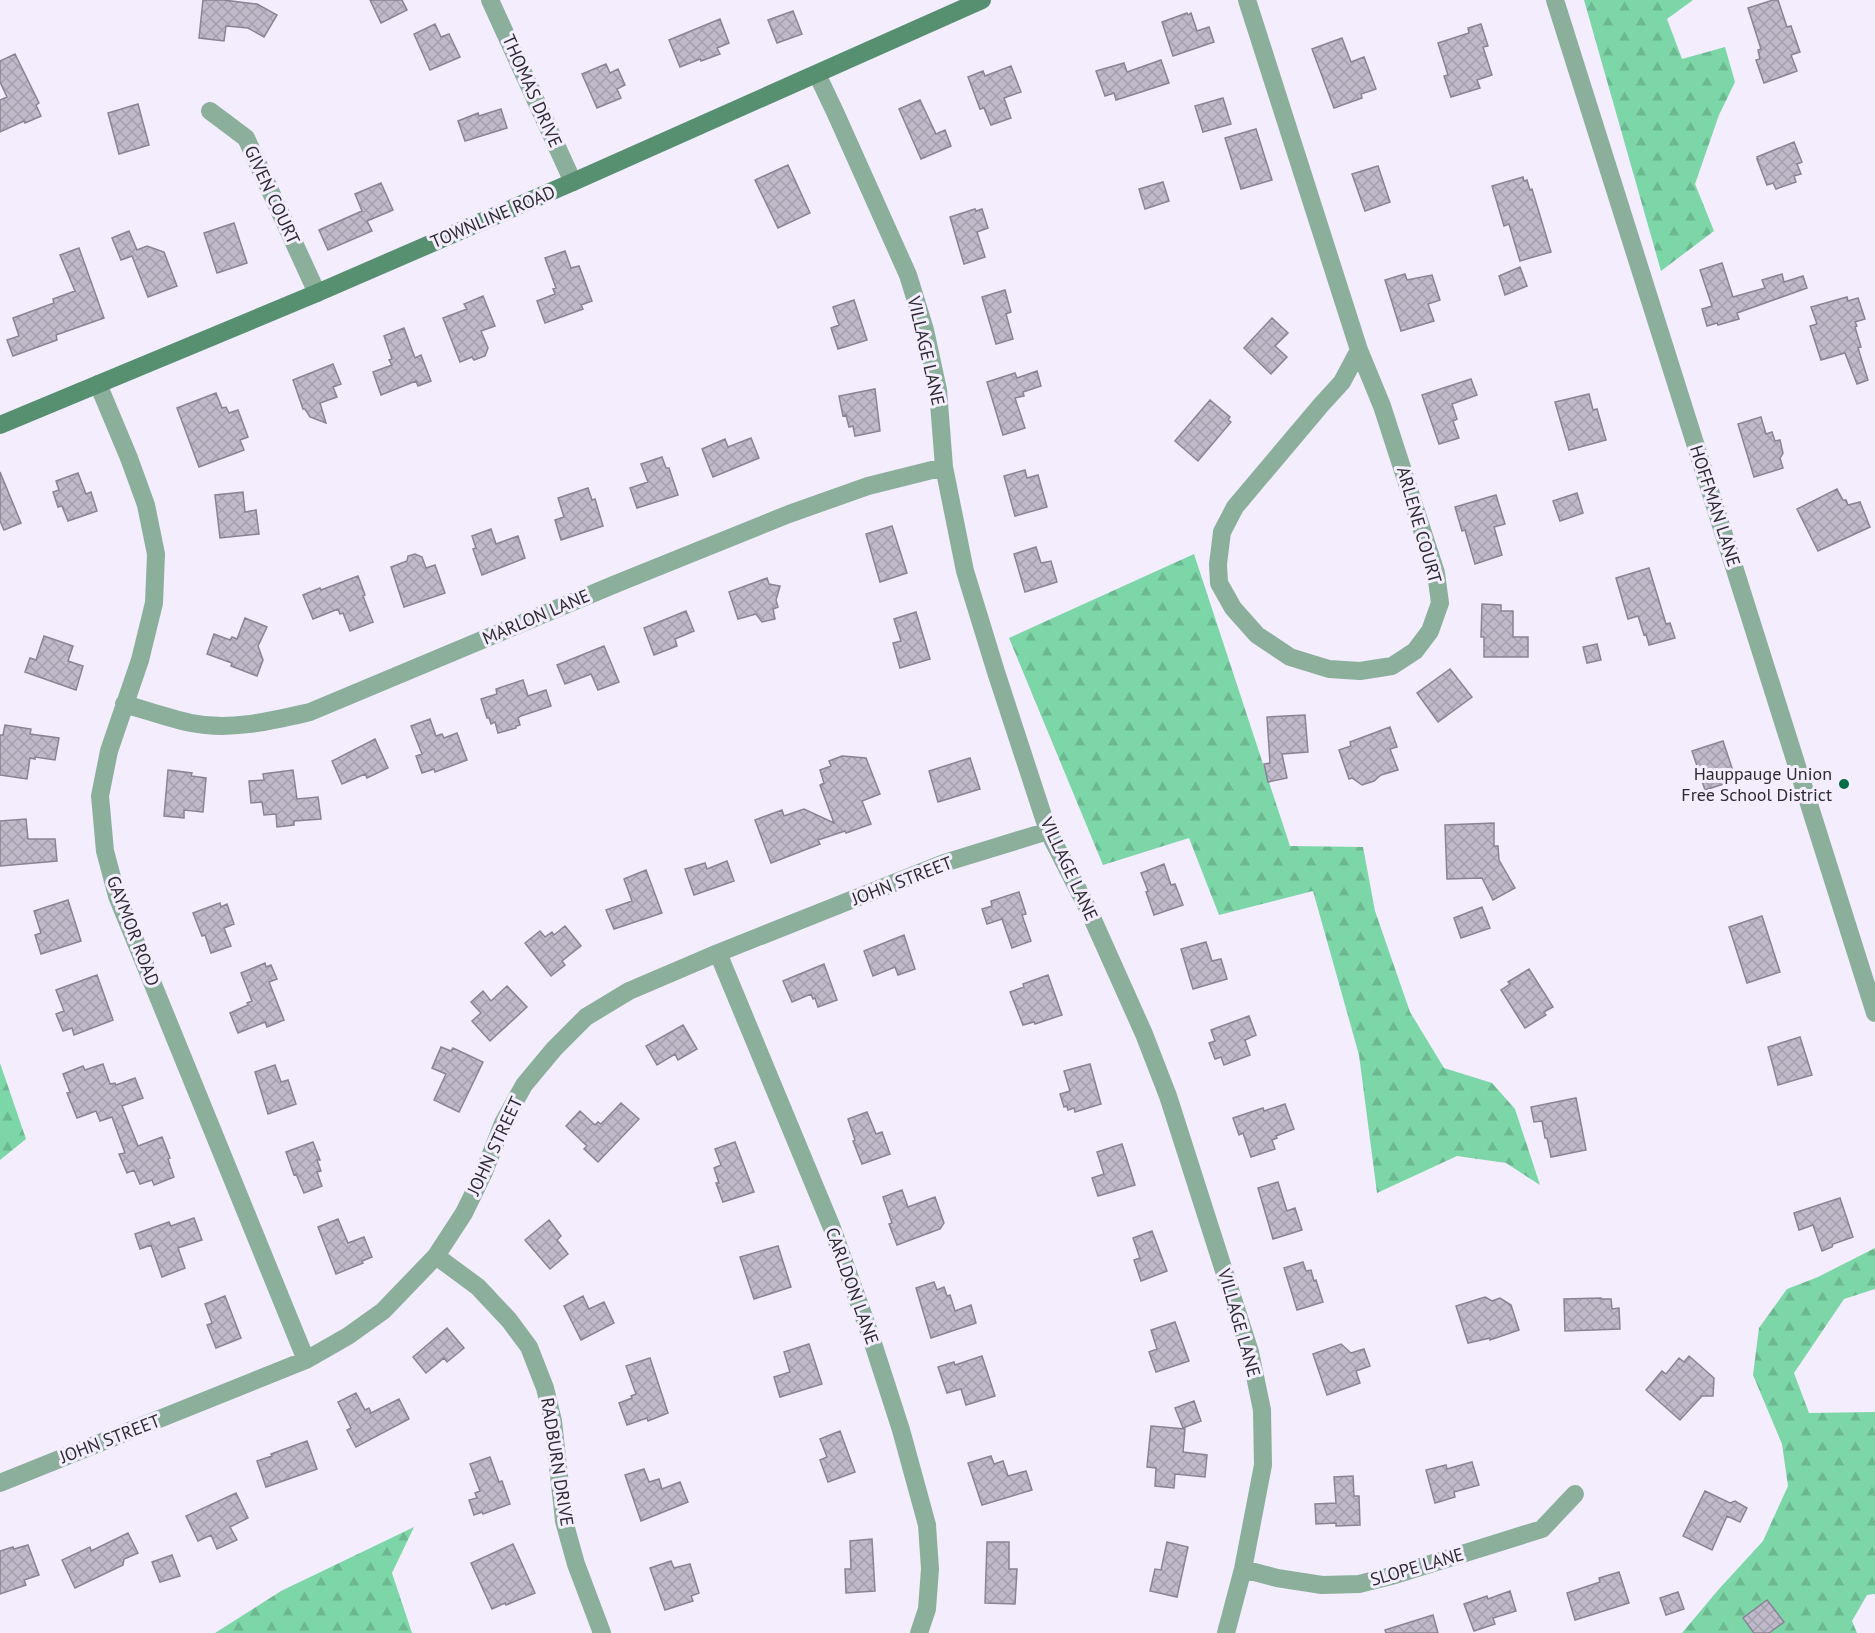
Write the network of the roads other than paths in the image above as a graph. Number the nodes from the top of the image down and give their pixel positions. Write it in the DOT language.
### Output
graph roads {
  1 [pos="490,0"];
  2 [pos="982,0"];
  3 [pos="1247,0"];
  4 [pos="1555,0"];
  5 [pos="817,74"];
  6 [pos="210,111"];
  7 [pos="573,182"];
  8 [pos="317,293"];
  9 [pos="1359,350"];
  10 [pos="98,384"];
  11 [pos="0,425"];
  12 [pos="944,467"];
  13 [pos="124,704"];
  14 [pos="1048,831"];
  15 [pos="718,953"];
  16 [pos="1875,1013"];
  17 [pos="436,1256"];
  18 [pos="306,1360"];
  19 [pos="0,1483"];
  20 [pos="1575,1494"];
  21 [pos="1243,1569"];
  22 [pos="602,1633"];
  23 [pos="919,1633"];
  24 [pos="1226,1633"];
  1 -- 7 [label="street, THOMAS DRIVE"];
  2 -- 5 [label="street, TOWNLINE ROAD"];
  3 -- 9 [label="street, ARLENE COURT"];
  4 -- 16 [label="street, HOFFMAN LANE"];
  5 -- 7 [label="street, TOWNLINE ROAD"];
  5 -- 12 [label="street, VILLAGE LANE"];
  6 -- 8 [label="street, GIVEN COURT"];
  7 -- 8 [label="street, TOWNLINE ROAD"];
  8 -- 10 [label="street, TOWNLINE ROAD"];
  9 -- 9 [label="street, ARLENE COURT"];
  10 -- 11 [label="street, TOWNLINE ROAD"];
  10 -- 13 [label="street, GAYMOR ROAD"];
  12 -- 13 [label="street, MARLON LANE"];
  12 -- 14 [label="street, VILLAGE LANE"];
  13 -- 18 [label="street, GAYMOR ROAD"];
  14 -- 15 [label="street, JOHN STREET"];
  14 -- 21 [label="street, VILLAGE LANE"];
  15 -- 17 [label="street, JOHN STREET"];
  15 -- 23 [label="street, CARLDON LANE"];
  17 -- 18 [label="street, JOHN STREET"];
  17 -- 22 [label="street, RADBURN DRIVE"];
  18 -- 19 [label="street, JOHN STREET"];
  20 -- 21 [label="street, SLOPE LANE"];
  21 -- 24 [label="street, VILLAGE LANE"];
}
